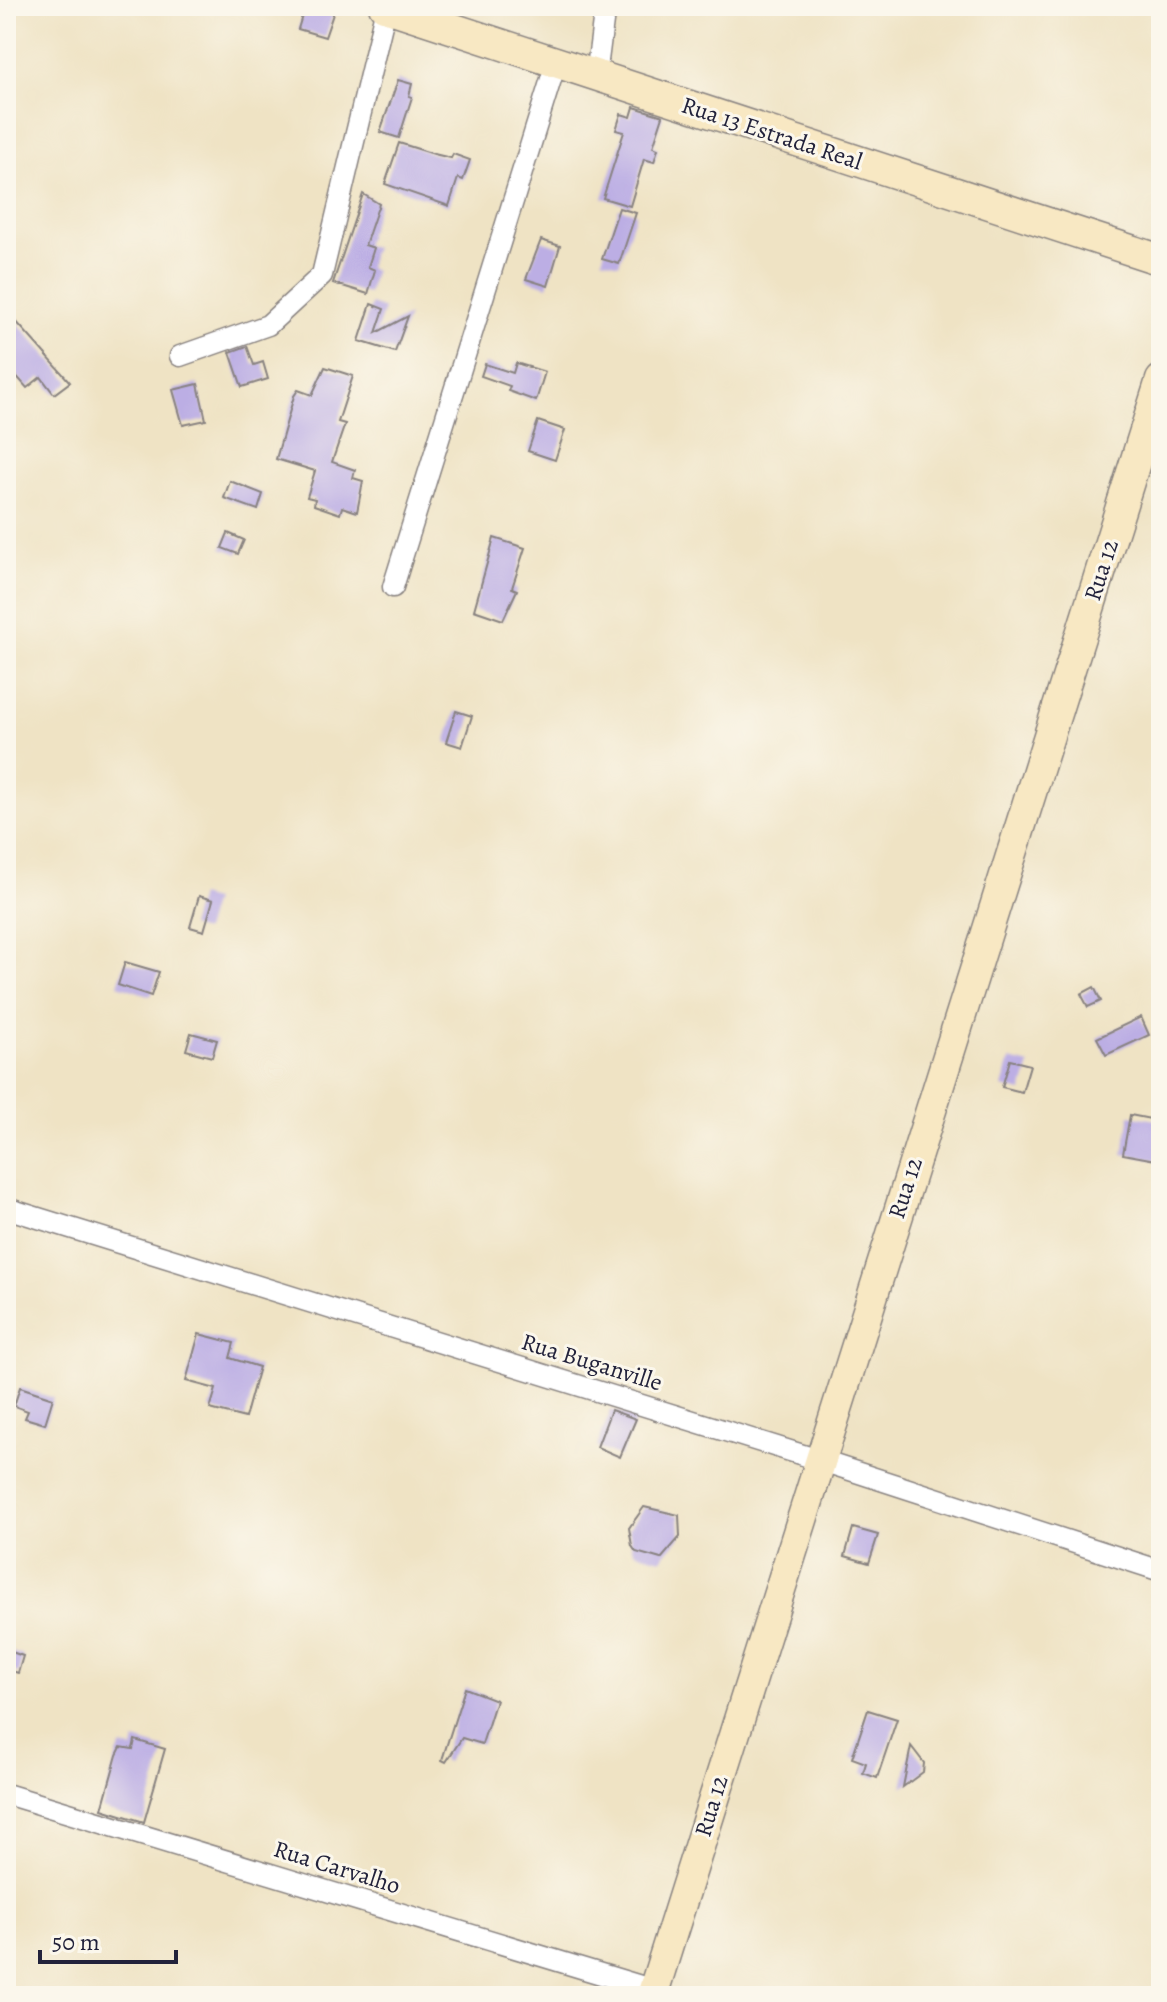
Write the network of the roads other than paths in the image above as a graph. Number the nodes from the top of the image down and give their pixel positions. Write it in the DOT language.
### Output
graph roads {
  1 [pos="605,6"];
  2 [pos="385,7"];
  3 [pos="556,63"];
  4 [pos="596,76"];
  5 [pos="1161,260"];
  6 [pos="180,356"];
  7 [pos="1161,380"];
  8 [pos="393,587"];
  9 [pos="6,1208"];
  10 [pos="819,1460"];
  11 [pos="1161,1571"];
  12 [pos="6,1794"];
  13 [pos="653,1993"];
  1 -- 4 [label="street"];
  2 -- 3 [label="street, Rua 13 Estrada Real"];
  2 -- 6 [label="street"];
  3 -- 4 [label="street, Rua 13 Estrada Real"];
  3 -- 8 [label="street"];
  4 -- 5 [label="street, Rua 13 Estrada Real"];
  7 -- 10 [label="street, Rua 12"];
  9 -- 10 [label="street, Rua Buganville"];
  10 -- 11 [label="street, Rua Buganville"];
  10 -- 13 [label="street, Rua 12"];
  12 -- 13 [label="street, Rua Carvalho"];
}
